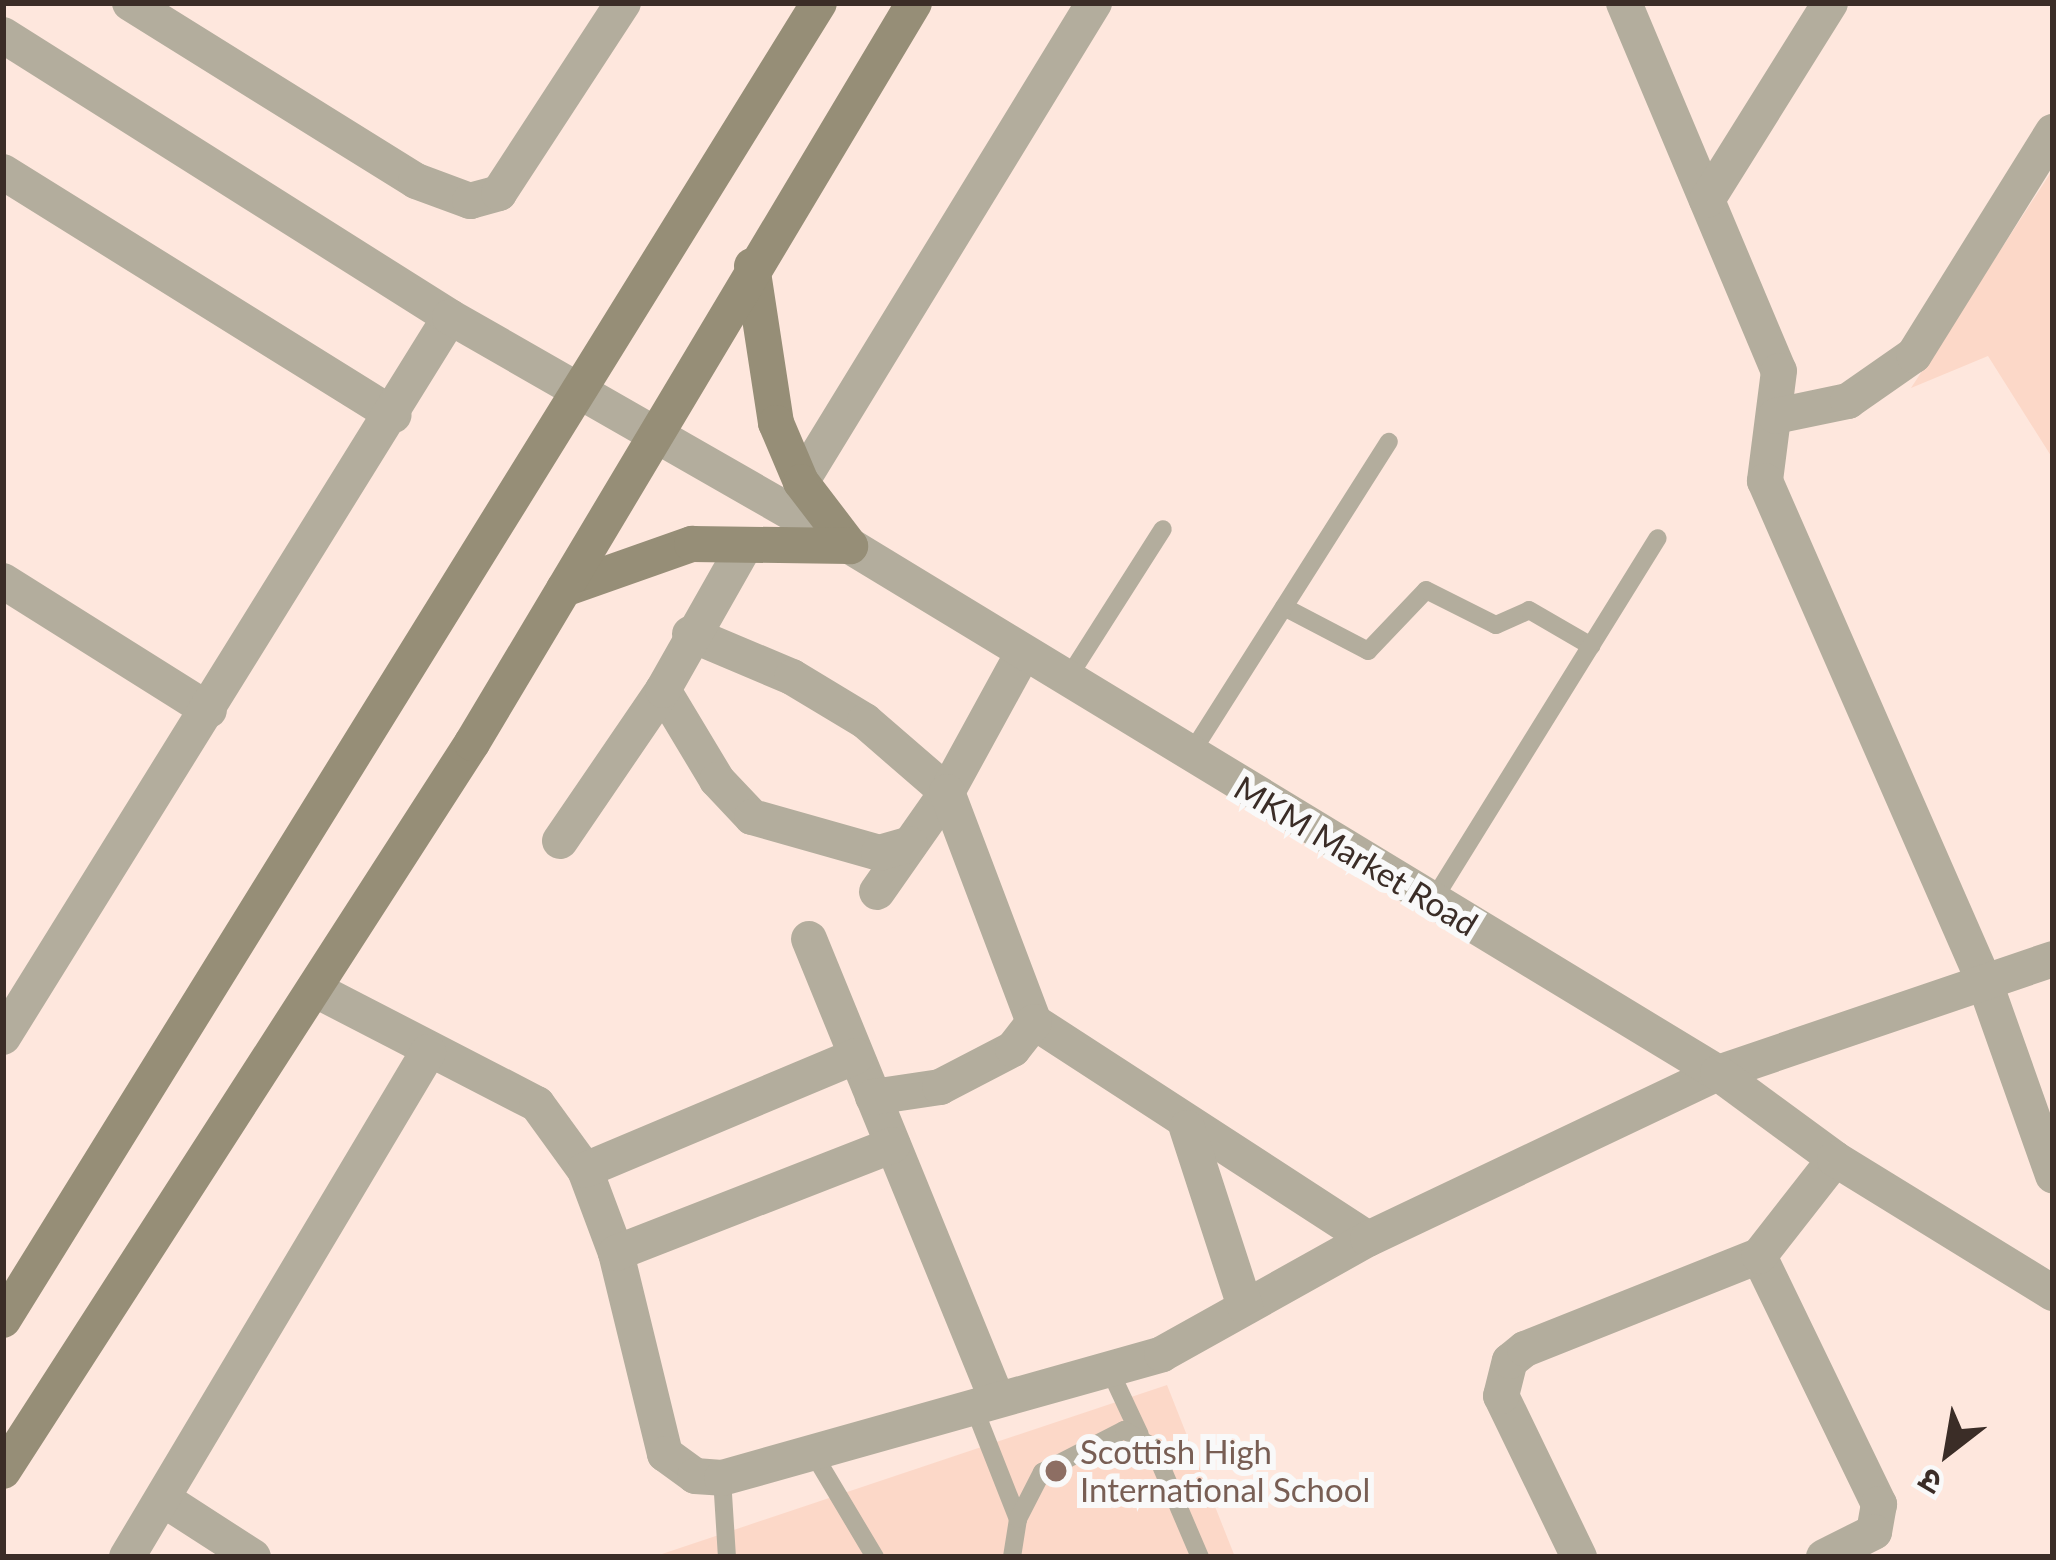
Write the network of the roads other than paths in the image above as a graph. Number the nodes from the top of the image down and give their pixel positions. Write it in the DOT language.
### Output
graph roads {
  1 [pos="130,3"];
  2 [pos="623,3"];
  3 [pos="819,3"];
  4 [pos="914,3"];
  5 [pos="1094,3"];
  6 [pos="1624,3"];
  7 [pos="1830,3"];
  8 [pos="3,35"];
  9 [pos="2053,132"];
  10 [pos="3,172"];
  11 [pos="1707,200"];
  12 [pos="752,266"];
  13 [pos="450,317"];
  14 [pos="576,391"];
  15 [pos="394,416"];
  16 [pos="1776,416"];
  17 [pos="652,429"];
  18 [pos="1389,442"];
  19 [pos="801,482"];
  20 [pos="1163,529"];
  21 [pos="1658,538"];
  22 [pos="850,546"];
  23 [pos="744,547"];
  24 [pos="3,581"];
  25 [pos="564,590"];
  26 [pos="1285,607"];
  27 [pos="690,634"];
  28 [pos="1591,646"];
  29 [pos="1022,655"];
  30 [pos="1066,681"];
  31 [pos="663,690"];
  32 [pos="209,710"];
  33 [pos="1190,755"];
  34 [pos="947,792"];
  35 [pos="560,841"];
  36 [pos="910,844"];
  37 [pos="877,892"];
  38 [pos="1432,902"];
  39 [pos="808,939"];
  40 [pos="2053,959"];
  41 [pos="1987,986"];
  42 [pos="314,989"];
  43 [pos="1034,1022"];
  44 [pos="3,1037"];
  45 [pos="428,1052"];
  46 [pos="856,1056"];
  47 [pos="1718,1073"];
  48 [pos="873,1096"];
  49 [pos="1187,1128"];
  50 [pos="892,1145"];
  51 [pos="1835,1159"];
  52 [pos="585,1170"];
  53 [pos="2053,1175"];
  54 [pos="1368,1239"];
  55 [pos="616,1252"];
  56 [pos="1759,1256"];
  57 [pos="2053,1293"];
  58 [pos="1245,1306"];
  59 [pos="3,1320"];
  60 [pos="1111,1372"];
  61 [pos="985,1402"];
  62 [pos="1140,1435"];
  63 [pos="813,1453"];
  64 [pos="3,1472"];
  65 [pos="722,1478"];
  66 [pos="163,1499"];
  67 [pos="1018,1519"];
  68 [pos="127,1557"];
  69 [pos="253,1557"];
  70 [pos="727,1557"];
  71 [pos="875,1557"];
  72 [pos="1012,1557"];
  73 [pos="1200,1557"];
  74 [pos="1579,1557"];
  75 [pos="1824,1557"];
  1 -- 2 [label="street"];
  3 -- 14 [label="main road"];
  4 -- 12 [label="main road"];
  5 -- 19 [label="street"];
  6 -- 11 [label="street"];
  7 -- 11 [label="street"];
  8 -- 13 [label="street, MKM Market Road"];
  9 -- 16 [label="street"];
  10 -- 15 [label="street"];
  11 -- 16 [label="street"];
  12 -- 17 [label="main road"];
  12 -- 19 [label="main road"];
  13 -- 14 [label="street, MKM Market Road"];
  13 -- 15 [label="street"];
  14 -- 17 [label="street, MKM Market Road"];
  14 -- 59 [label="main road"];
  15 -- 32 [label="street"];
  16 -- 41 [label="street"];
  17 -- 22 [label="street, MKM Market Road"];
  17 -- 25 [label="main road"];
  18 -- 26 [label="lane"];
  19 -- 22 [label="main road"];
  20 -- 30 [label="lane"];
  21 -- 28 [label="lane"];
  22 -- 23 [label="main road"];
  22 -- 29 [label="street, MKM Market Road"];
  23 -- 25 [label="main road"];
  23 -- 27 [label="street"];
  24 -- 32 [label="street"];
  25 -- 42 [label="main road"];
  26 -- 28 [label="lane"];
  26 -- 33 [label="lane"];
  27 -- 31 [label="street"];
  27 -- 34 [label="street"];
  28 -- 38 [label="lane"];
  29 -- 30 [label="street, MKM Market Road"];
  29 -- 34 [label="street"];
  30 -- 33 [label="street, MKM Market Road"];
  31 -- 35 [label="street"];
  31 -- 36 [label="street"];
  32 -- 44 [label="street"];
  33 -- 38 [label="street, MKM Market Road"];
  34 -- 36 [label="street"];
  34 -- 43 [label="street"];
  36 -- 37 [label="street"];
  38 -- 47 [label="street, MKM Market Road"];
  39 -- 46 [label="street"];
  40 -- 41 [label="street"];
  41 -- 47 [label="street"];
  41 -- 53 [label="street"];
  42 -- 45 [label="street"];
  42 -- 64 [label="main road"];
  43 -- 48 [label="street"];
  43 -- 49 [label="street"];
  45 -- 52 [label="street"];
  45 -- 66 [label="street"];
  46 -- 48 [label="street"];
  46 -- 52 [label="street"];
  47 -- 51 [label="street, MKM Market Road"];
  47 -- 54 [label="street"];
  48 -- 50 [label="street"];
  49 -- 54 [label="street"];
  49 -- 58 [label="street"];
  50 -- 55 [label="street"];
  50 -- 61 [label="street"];
  51 -- 56 [label="street"];
  51 -- 57 [label="street, MKM Market Road"];
  52 -- 55 [label="street"];
  54 -- 58 [label="street"];
  55 -- 65 [label="street"];
  56 -- 74 [label="street"];
  56 -- 75 [label="street"];
  58 -- 60 [label="street"];
  60 -- 61 [label="street"];
  60 -- 62 [label="lane"];
  61 -- 63 [label="street"];
  61 -- 67 [label="lane"];
  62 -- 67 [label="lane"];
  62 -- 73 [label="lane"];
  63 -- 65 [label="street"];
  63 -- 71 [label="lane"];
  65 -- 70 [label="lane"];
  66 -- 68 [label="street"];
  66 -- 69 [label="street"];
  67 -- 72 [label="lane"];
}
